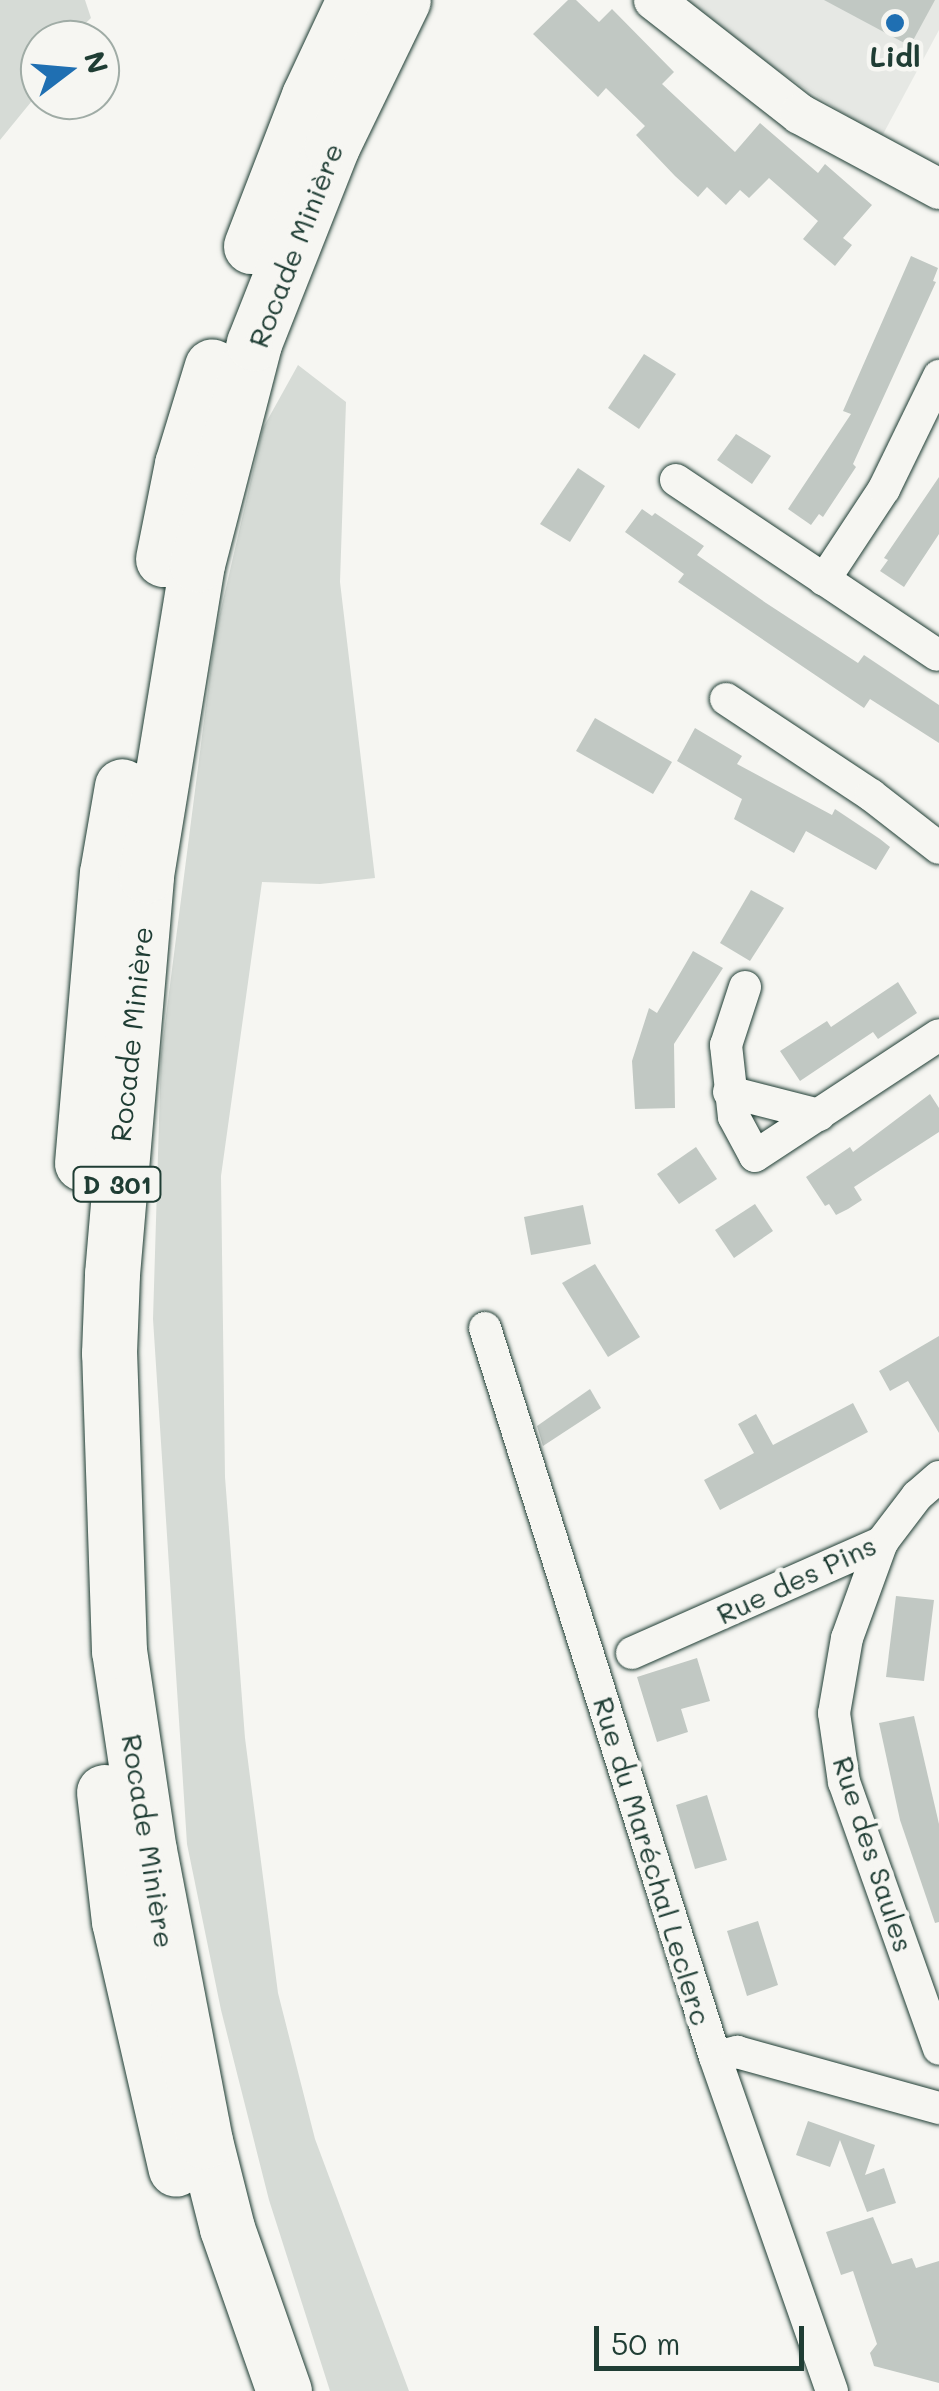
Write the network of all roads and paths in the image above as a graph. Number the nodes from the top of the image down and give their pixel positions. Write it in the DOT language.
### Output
graph roads {
  1 [pos="354,0"];
  2 [pos="403,0"];
  3 [pos="654,0"];
  4 [pos="939,189"];
  5 [pos="939,376"];
  6 [pos="676,480"];
  7 [pos="824,580"];
  8 [pos="937,655"];
  9 [pos="726,698"];
  10 [pos="939,848"];
  11 [pos="745,987"];
  12 [pos="939,1035"];
  13 [pos="729,1092"];
  14 [pos="819,1115"];
  15 [pos="485,1328"];
  16 [pos="939,1477"];
  17 [pos="882,1542"];
  18 [pos="632,1653"];
  19 [pos="939,2049"];
  20 [pos="715,2057"];
  21 [pos="939,2108"];
  22 [pos="244,2391"];
  23 [pos="284,2391"];
  24 [pos="832,2391"];
  1 -- 22 [label="highway, Rocade Minière / D 301"];
  2 -- 23 [label="highway, Rocade Minière / D 301"];
  3 -- 4 [label="street"];
  5 -- 7 [label="street"];
  6 -- 7 [label="street"];
  7 -- 8 [label="street"];
  9 -- 10 [label="street"];
  11 -- 13 [label="street"];
  12 -- 14 [label="street"];
  13 -- 14 [label="street"];
  13 -- 14 [label="street"];
  15 -- 20 [label="street, Rue du Maréchal Leclerc"];
  16 -- 17 [label="street, Rue des Pins"];
  17 -- 18 [label="street, Rue des Pins"];
  17 -- 19 [label="street, Rue des Saules"];
  20 -- 21 [label="street"];
  20 -- 24 [label="street, Rue du Maréchal Leclerc"];
}
